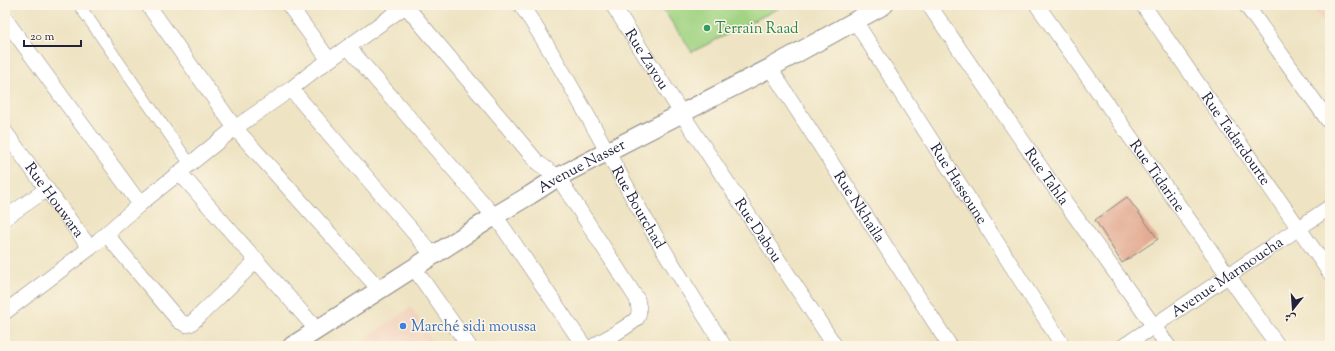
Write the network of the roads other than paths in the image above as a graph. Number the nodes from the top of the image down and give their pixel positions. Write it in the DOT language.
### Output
graph roads {
  1 [pos="79,5"];
  2 [pos="148,5"];
  3 [pos="289,5"];
  4 [pos="406,5"];
  5 [pos="521,5"];
  6 [pos="613,5"];
  7 [pos="884,5"];
  8 [pos="929,5"];
  9 [pos="1037,5"];
  10 [pos="1143,5"];
  11 [pos="1246,5"];
  12 [pos="5,19"];
  13 [pos="855,21"];
  14 [pos="348,47"];
  15 [pos="329,60"];
  16 [pos="770,68"];
  17 [pos="291,89"];
  18 [pos="682,114"];
  19 [pos="1330,123"];
  20 [pos="235,128"];
  21 [pos="5,132"];
  22 [pos="608,152"];
  23 [pos="185,168"];
  24 [pos="558,176"];
  25 [pos="47,189"];
  26 [pos="140,204"];
  27 [pos="1330,207"];
  28 [pos="493,217"];
  29 [pos="5,218"];
  30 [pos="1300,229"];
  31 [pos="106,234"];
  32 [pos="90,248"];
  33 [pos="433,255"];
  34 [pos="257,260"];
  35 [pos="414,268"];
  36 [pos="1330,273"];
  37 [pos="1229,277"];
  38 [pos="379,290"];
  39 [pos="5,312"];
  40 [pos="1154,327"];
  41 [pos="317,330"];
  42 [pos="613,341"];
  43 [pos="292,346"];
  44 [pos="469,346"];
  45 [pos="584,346"];
  46 [pos="594,346"];
  47 [pos="724,346"];
  48 [pos="835,346"];
  49 [pos="950,346"];
  50 [pos="1063,346"];
  51 [pos="1124,346"];
  52 [pos="1168,346"];
  53 [pos="1278,346"];
  1 -- 23 [label="street"];
  2 -- 20 [label="street"];
  3 -- 15 [label="street"];
  4 -- 14 [label="street"];
  4 -- 24 [label="street"];
  5 -- 22 [label="street, Rue Bourchad"];
  6 -- 18 [label="street, Rue Zayou"];
  7 -- 13 [label="street, Avenue Nasser"];
  8 -- 40 [label="street, Rue Tahla"];
  9 -- 37 [label="street, Rue Tidarine"];
  10 -- 30 [label="street, Rue Tadardourte"];
  11 -- 19 [label="street"];
  12 -- 26 [label="street"];
  13 -- 16 [label="street, Avenue Nasser"];
  13 -- 50 [label="street, Rue Hassoune"];
  14 -- 15 [label="street"];
  14 -- 28 [label="street"];
  15 -- 17 [label="street"];
  16 -- 18 [label="street, Avenue Nasser"];
  16 -- 49 [label="street, Rue Nkhaila"];
  17 -- 20 [label="street"];
  17 -- 33 [label="street"];
  18 -- 22 [label="street, Avenue Nasser"];
  18 -- 48 [label="street, Rue Dabou"];
  20 -- 23 [label="street"];
  20 -- 38 [label="street"];
  21 -- 25 [label="street, Rue Houwara"];
  22 -- 24 [label="street, Avenue Nasser"];
  22 -- 47 [label="street, Rue Bourchad"];
  23 -- 26 [label="street"];
  23 -- 34 [label="street"];
  24 -- 28 [label="street, Avenue Nasser"];
  24 -- 42 [label="street"];
  25 -- 29 [label="street"];
  25 -- 32 [label="street, Rue Houwara"];
  26 -- 31 [label="street"];
  27 -- 30 [label="street, Avenue Marmoucha"];
  28 -- 33 [label="street, Avenue Nasser"];
  28 -- 45 [label="street"];
  30 -- 36 [label="street, Rue Tadardourte"];
  30 -- 37 [label="street, Avenue Marmoucha"];
  31 -- 32 [label="street"];
  31 -- 34 [label="street"];
  32 -- 39 [label="street"];
  33 -- 35 [label="street, Avenue Nasser"];
  34 -- 41 [label="street"];
  35 -- 38 [label="street, Avenue Nasser"];
  35 -- 44 [label="street"];
  37 -- 40 [label="street, Avenue Marmoucha"];
  37 -- 53 [label="street, Rue Tidarine"];
  38 -- 41 [label="street, Avenue Nasser"];
  40 -- 51 [label="street, Avenue Marmoucha"];
  40 -- 52 [label="street, Rue Tahla"];
  41 -- 43 [label="street, Avenue Nasser"];
  42 -- 46 [label="street"];
}
